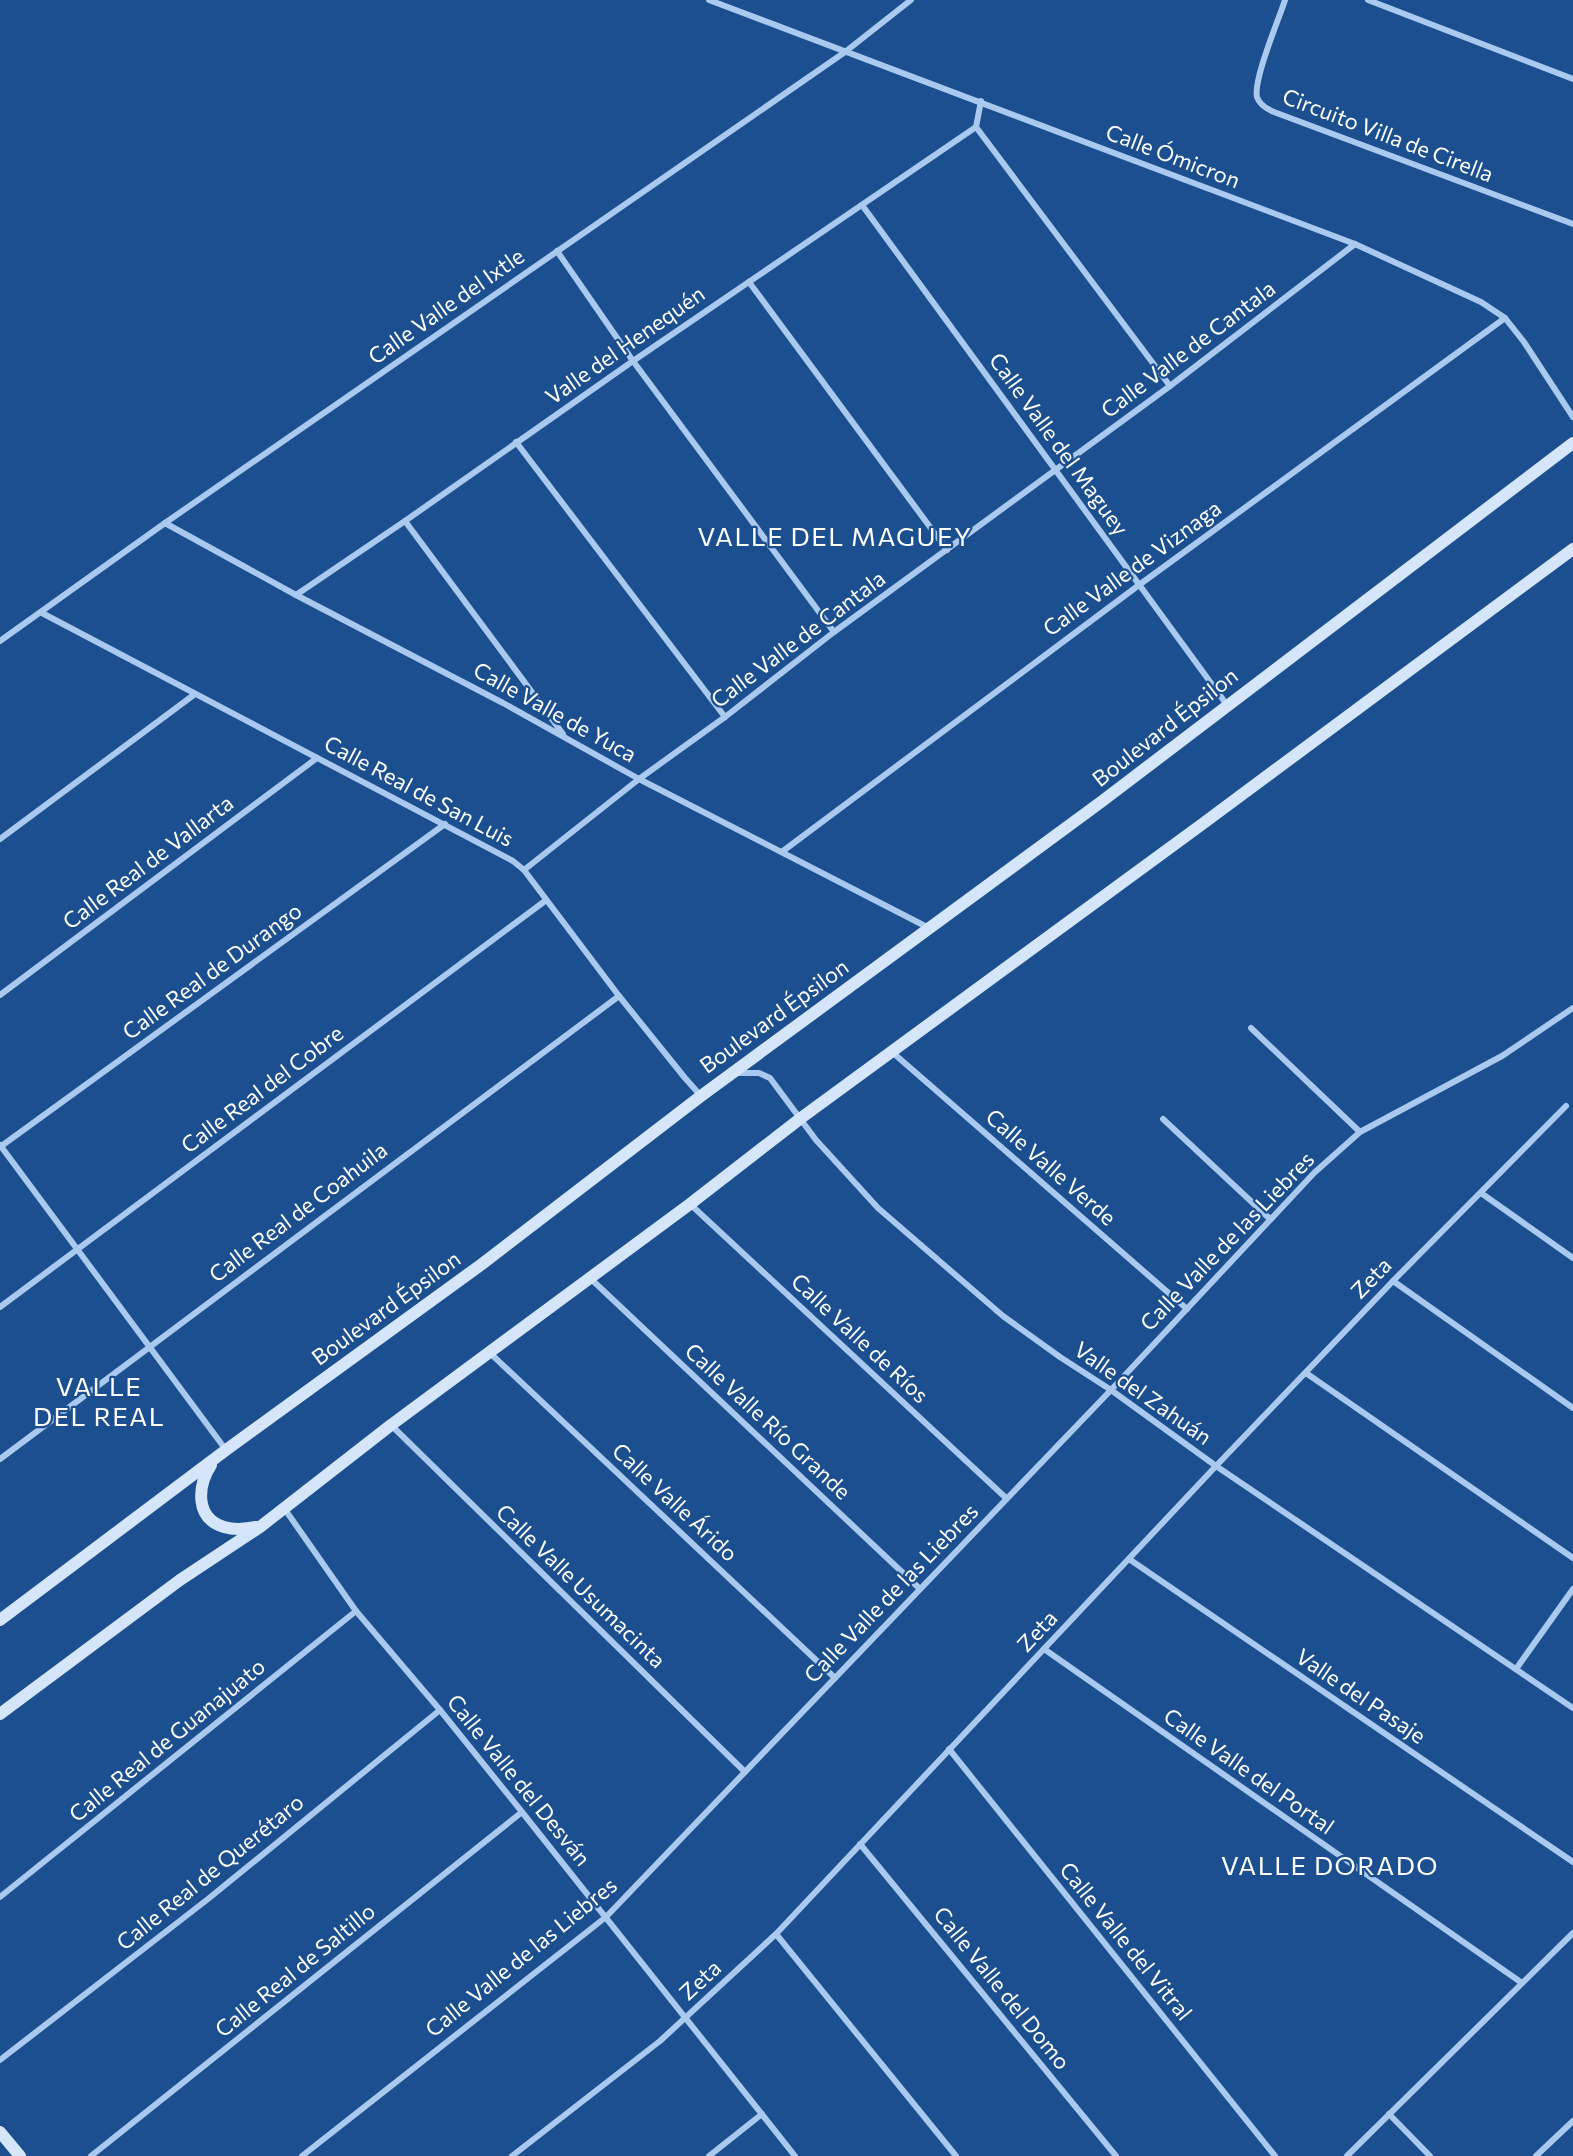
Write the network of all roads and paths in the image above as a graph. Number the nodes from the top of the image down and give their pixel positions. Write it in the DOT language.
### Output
graph roads {
  1 [pos="709,0"];
  2 [pos="911,0"];
  3 [pos="1285,0"];
  4 [pos="1368,0"];
  5 [pos="845,52"];
  6 [pos="1573,79"];
  7 [pos="981,101"];
  8 [pos="976,127"];
  9 [pos="862,205"];
  10 [pos="1573,224"];
  11 [pos="1354,244"];
  12 [pos="557,251"];
  13 [pos="749,282"];
  14 [pos="1505,318"];
  15 [pos="633,361"];
  16 [pos="1170,386"];
  17 [pos="1573,417"];
  18 [pos="516,442"];
  19 [pos="1573,443"];
  20 [pos="1057,470"];
  21 [pos="405,521"];
  22 [pos="165,523"];
  23 [pos="1573,549"];
  24 [pos="947,550"];
  25 [pos="1138,585"];
  26 [pos="296,595"];
  27 [pos="42,613"];
  28 [pos="834,632"];
  29 [pos="0,641"];
  30 [pos="195,694"];
  31 [pos="1227,705"];
  32 [pos="725,717"];
  33 [pos="565,737"];
  34 [pos="317,758"];
  35 [pos="639,779"];
  36 [pos="445,824"];
  37 [pos="0,839"];
  38 [pos="783,851"];
  39 [pos="524,870"];
  40 [pos="545,901"];
  41 [pos="929,928"];
  42 [pos="0,995"];
  43 [pos="619,996"];
  44 [pos="1573,1008"];
  45 [pos="1251,1028"];
  46 [pos="892,1051"];
  47 [pos="731,1073"];
  48 [pos="701,1096"];
  49 [pos="1566,1106"];
  50 [pos="801,1118"];
  51 [pos="1163,1119"];
  52 [pos="1360,1132"];
  53 [pos="0,1146"];
  54 [pos="1481,1193"];
  55 [pos="690,1204"];
  56 [pos="1270,1219"];
  57 [pos="78,1249"];
  58 [pos="1573,1258"];
  59 [pos="591,1279"];
  60 [pos="1393,1281"];
  61 [pos="0,1307"];
  62 [pos="1186,1309"];
  63 [pos="149,1346"];
  64 [pos="490,1353"];
  65 [pos="1306,1373"];
  66 [pos="1111,1390"];
  67 [pos="1573,1408"];
  68 [pos="391,1425"];
  69 [pos="226,1450"];
  70 [pos="215,1459"];
  71 [pos="0,1460"];
  72 [pos="1216,1466"];
  73 [pos="1006,1498"];
  74 [pos="284,1508"];
  75 [pos="260,1527"];
  76 [pos="1573,1558"];
  77 [pos="1130,1559"];
  78 [pos="1573,1588"];
  79 [pos="920,1589"];
  80 [pos="356,1611"];
  81 [pos="0,1620"];
  82 [pos="1044,1650"];
  83 [pos="1516,1669"];
  84 [pos="835,1678"];
  85 [pos="1573,1708"];
  86 [pos="440,1710"];
  87 [pos="0,1714"];
  88 [pos="949,1749"];
  89 [pos="745,1772"];
  90 [pos="522,1812"];
  91 [pos="860,1844"];
  92 [pos="1573,1862"];
  93 [pos="0,1897"];
  94 [pos="606,1917"];
  95 [pos="1573,1933"];
  96 [pos="776,1934"];
  97 [pos="1522,1983"];
  98 [pos="686,2018"];
  99 [pos="0,2060"];
  100 [pos="762,2114"];
  101 [pos="1389,2114"];
  102 [pos="1573,2121"];
  103 [pos="0,2132"];
  104 [pos="20,2156"];
  105 [pos="91,2156"];
  106 [pos="302,2156"];
  107 [pos="512,2156"];
  108 [pos="709,2156"];
  109 [pos="795,2156"];
  110 [pos="956,2156"];
  111 [pos="1116,2156"];
  112 [pos="1275,2156"];
  113 [pos="1347,2156"];
  114 [pos="1430,2156"];
  115 [pos="1536,2156"];
  1 -- 5 [label="street, Calle Ómicron"];
  2 -- 5 [label="street, Calle Valle del Ixtle"];
  3 -- 10 [label="street, Circuito Villa de Cirella"];
  4 -- 6 [label="street"];
  5 -- 7 [label="street, Calle Ómicron"];
  5 -- 12 [label="street, Calle Valle del Ixtle"];
  7 -- 8 [label="street"];
  7 -- 11 [label="street, Calle Ómicron"];
  8 -- 9 [label="street, Valle del Henequén"];
  8 -- 16 [label="street"];
  9 -- 13 [label="street, Valle del Henequén"];
  9 -- 20 [label="street, Calle Valle del Maguey"];
  11 -- 14 [label="street, Calle Ómicron"];
  11 -- 16 [label="street, Calle Valle de Cantala"];
  12 -- 15 [label="street"];
  12 -- 22 [label="street, Calle Valle del Ixtle"];
  13 -- 15 [label="street, Valle del Henequén"];
  13 -- 24 [label="street"];
  14 -- 17 [label="street, Calle Ómicron"];
  14 -- 25 [label="street, Calle Valle de Viznaga"];
  15 -- 18 [label="street, Valle del Henequén"];
  15 -- 28 [label="street"];
  16 -- 20 [label="street, Calle Valle de Cantala"];
  18 -- 21 [label="street, Valle del Henequén"];
  18 -- 32 [label="street"];
  19 -- 31 [label="street, Boulevard Épsilon"];
  20 -- 24 [label="street, Calle Valle de Cantala"];
  20 -- 25 [label="street, Calle Valle del Maguey"];
  21 -- 26 [label="street, Valle del Henequén"];
  21 -- 33 [label="street"];
  22 -- 26 [label="street, Calle Valle de Yuca"];
  22 -- 27 [label="street, Calle Valle del Ixtle"];
  23 -- 46 [label="street"];
  24 -- 28 [label="street, Calle Valle de Cantala"];
  25 -- 31 [label="street, Calle Valle del Maguey"];
  25 -- 38 [label="street, Calle Valle de Viznaga"];
  26 -- 33 [label="street, Calle Valle de Yuca"];
  27 -- 29 [label="street, Calle Valle del Ixtle"];
  27 -- 30 [label="street, Calle Real de San Luis"];
  28 -- 32 [label="street, Calle Valle de Cantala"];
  30 -- 34 [label="street, Calle Real de San Luis"];
  30 -- 37 [label="street"];
  31 -- 41 [label="street, Boulevard Épsilon"];
  32 -- 35 [label="street, Calle Valle de Cantala"];
  33 -- 35 [label="street, Calle Valle de Yuca"];
  34 -- 36 [label="street, Calle Real de San Luis"];
  34 -- 42 [label="street, Calle Real de Vallarta"];
  35 -- 38 [label="street, Calle Valle de Yuca"];
  35 -- 39 [label="street, Calle Valle de Cantala"];
  36 -- 39 [label="street, Calle Real de San Luis"];
  36 -- 53 [label="street, Calle Real de Durango"];
  38 -- 41 [label="street, Calle Valle de Yuca"];
  39 -- 40 [label="street, Calle Real de San Luis"];
  40 -- 43 [label="street, Calle Real de San Luis"];
  40 -- 57 [label="street, Calle Real del Cobre"];
  41 -- 47 [label="street, Boulevard Épsilon"];
  43 -- 48 [label="street, Calle Real de San Luis"];
  43 -- 63 [label="street, Calle Real de Coahuila"];
  44 -- 52 [label="street, Calle Valle de las Liebres"];
  45 -- 52 [label="street"];
  46 -- 50 [label="street"];
  46 -- 62 [label="street, Calle Valle Verde"];
  47 -- 48 [label="street, Boulevard Épsilon"];
  47 -- 50 [label="street, Valle del Zahuán"];
  48 -- 69 [label="street, Boulevard Épsilon"];
  49 -- 54 [label="street, Zeta"];
  50 -- 55 [label="street"];
  50 -- 66 [label="street, Valle del Zahuán"];
  51 -- 56 [label="street"];
  52 -- 56 [label="street, Calle Valle de las Liebres"];
  53 -- 57 [label="street"];
  54 -- 58 [label="street"];
  54 -- 60 [label="street, Zeta"];
  55 -- 59 [label="street"];
  55 -- 73 [label="street, Calle Valle de Ríos"];
  56 -- 62 [label="street, Calle Valle de las Liebres"];
  57 -- 61 [label="street, Calle Real del Cobre"];
  57 -- 63 [label="street"];
  59 -- 64 [label="street"];
  59 -- 79 [label="street, Calle Valle Río Grande"];
  60 -- 65 [label="street, Zeta"];
  60 -- 67 [label="street"];
  62 -- 66 [label="street, Calle Valle de las Liebres"];
  63 -- 69 [label="street"];
  63 -- 71 [label="street, Calle Real de Coahuila"];
  64 -- 68 [label="street"];
  64 -- 84 [label="street, Calle Valle Árido"];
  65 -- 72 [label="street, Zeta"];
  65 -- 76 [label="street"];
  66 -- 72 [label="street, Valle del Zahuán"];
  66 -- 73 [label="street, Calle Valle de las Liebres"];
  68 -- 74 [label="street"];
  68 -- 89 [label="street, Calle Valle Usumacinta"];
  69 -- 70 [label="street, Boulevard Épsilon"];
  70 -- 75 [label="street"];
  70 -- 81 [label="street, Boulevard Épsilon"];
  72 -- 77 [label="street, Zeta"];
  72 -- 83 [label="street, Valle del Zahuán"];
  73 -- 79 [label="street, Calle Valle de las Liebres"];
  74 -- 75 [label="street"];
  74 -- 80 [label="street, Calle Valle del Desván"];
  75 -- 87 [label="street"];
  77 -- 82 [label="street, Zeta"];
  77 -- 92 [label="street, Valle del Pasaje"];
  78 -- 83 [label="street"];
  79 -- 84 [label="street, Calle Valle de las Liebres"];
  80 -- 86 [label="street, Calle Valle del Desván"];
  80 -- 93 [label="street, Calle Real de Guanajuato"];
  82 -- 88 [label="street, Zeta"];
  82 -- 97 [label="street, Calle Valle del Portal"];
  83 -- 85 [label="street, Valle del Zahuán"];
  84 -- 89 [label="street, Calle Valle de las Liebres"];
  86 -- 90 [label="street, Calle Valle del Desván"];
  86 -- 99 [label="street, Calle Real de Querétaro"];
  88 -- 91 [label="street, Zeta"];
  88 -- 112 [label="street, Calle Valle del Vitral"];
  89 -- 94 [label="street, Calle Valle de las Liebres"];
  90 -- 94 [label="street, Calle Valle del Desván"];
  90 -- 105 [label="street, Calle Real de Saltillo"];
  91 -- 96 [label="street, Zeta"];
  91 -- 111 [label="street, Calle Valle del Domo"];
  94 -- 98 [label="street, Calle Valle del Desván"];
  94 -- 106 [label="street, Calle Valle de las Liebres"];
  95 -- 97 [label="street"];
  96 -- 98 [label="street, Zeta"];
  96 -- 110 [label="street"];
  97 -- 101 [label="street"];
  98 -- 100 [label="street, Calle Valle del Desván"];
  98 -- 107 [label="street, Zeta"];
  100 -- 108 [label="street"];
  100 -- 109 [label="street, Calle Valle del Desván"];
  101 -- 113 [label="street"];
  101 -- 114 [label="street"];
  102 -- 115 [label="street"];
  103 -- 104 [label="street"];
}
